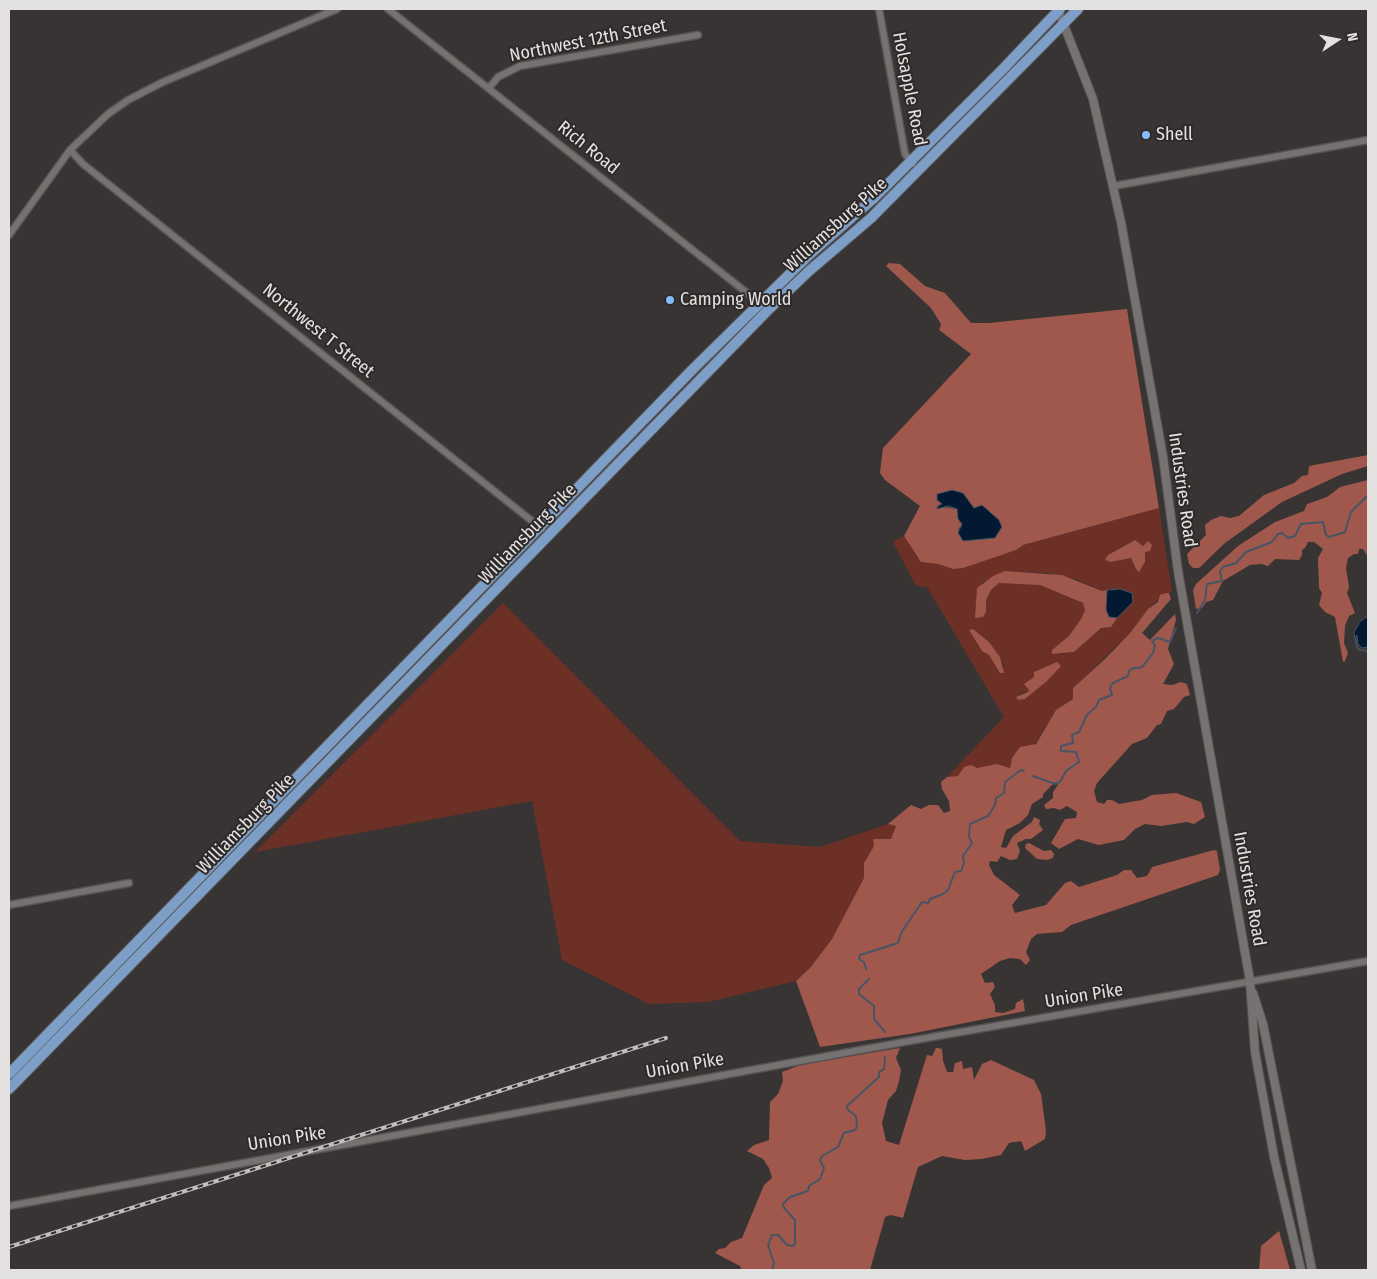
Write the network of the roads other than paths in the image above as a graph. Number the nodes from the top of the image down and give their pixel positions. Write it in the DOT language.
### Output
graph roads {
  1 [pos="337,9"];
  2 [pos="388,9"];
  3 [pos="879,9"];
  4 [pos="1059,9"];
  5 [pos="1078,9"];
  6 [pos="1064,23"];
  7 [pos="698,35"];
  8 [pos="490,88"];
  9 [pos="1368,140"];
  10 [pos="70,150"];
  11 [pos="911,162"];
  12 [pos="919,170"];
  13 [pos="1114,186"];
  14 [pos="9,235"];
  15 [pos="759,302"];
  16 [pos="767,311"];
  17 [pos="539,526"];
  18 [pos="549,535"];
  19 [pos="129,883"];
  20 [pos="9,905"];
  21 [pos="1368,962"];
  22 [pos="1250,982"];
  23 [pos="9,1074"];
  24 [pos="9,1089"];
  25 [pos="9,1206"];
  26 [pos="1301,1270"];
  27 [pos="1312,1270"];
  1 -- 10 [label="street"];
  2 -- 8 [label="street, Rich Road"];
  3 -- 11 [label="street, Holsapple Road"];
  4 -- 6 [label="street, Industries Road"];
  4 -- 11 [label="main road, Williamsburg Pike"];
  5 -- 6 [label="main road, Williamsburg Pike"];
  6 -- 12 [label="main road, Williamsburg Pike"];
  6 -- 13 [label="street, Industries Road"];
  7 -- 8 [label="street, Northwest 12th Street"];
  8 -- 15 [label="street, Rich Road"];
  9 -- 13 [label="street"];
  10 -- 14 [label="street"];
  10 -- 17 [label="street, Northwest T Street"];
  11 -- 12 [label="street, Holsapple Road"];
  11 -- 15 [label="main road, Williamsburg Pike"];
  12 -- 16 [label="main road, Williamsburg Pike"];
  13 -- 22 [label="street, Industries Road"];
  15 -- 16 [label="street, Rich Road"];
  15 -- 17 [label="main road, Williamsburg Pike"];
  16 -- 18 [label="main road, Williamsburg Pike"];
  17 -- 18 [label="street, Northwest T Street"];
  17 -- 23 [label="main road, Williamsburg Pike"];
  18 -- 24 [label="main road, Williamsburg Pike"];
  19 -- 20 [label="street"];
  21 -- 22 [label="street, Union Pike"];
  22 -- 25 [label="street, Union Pike"];
  22 -- 26 [label="street, Industries Road"];
  22 -- 27 [label="street, Industries Road"];
}
